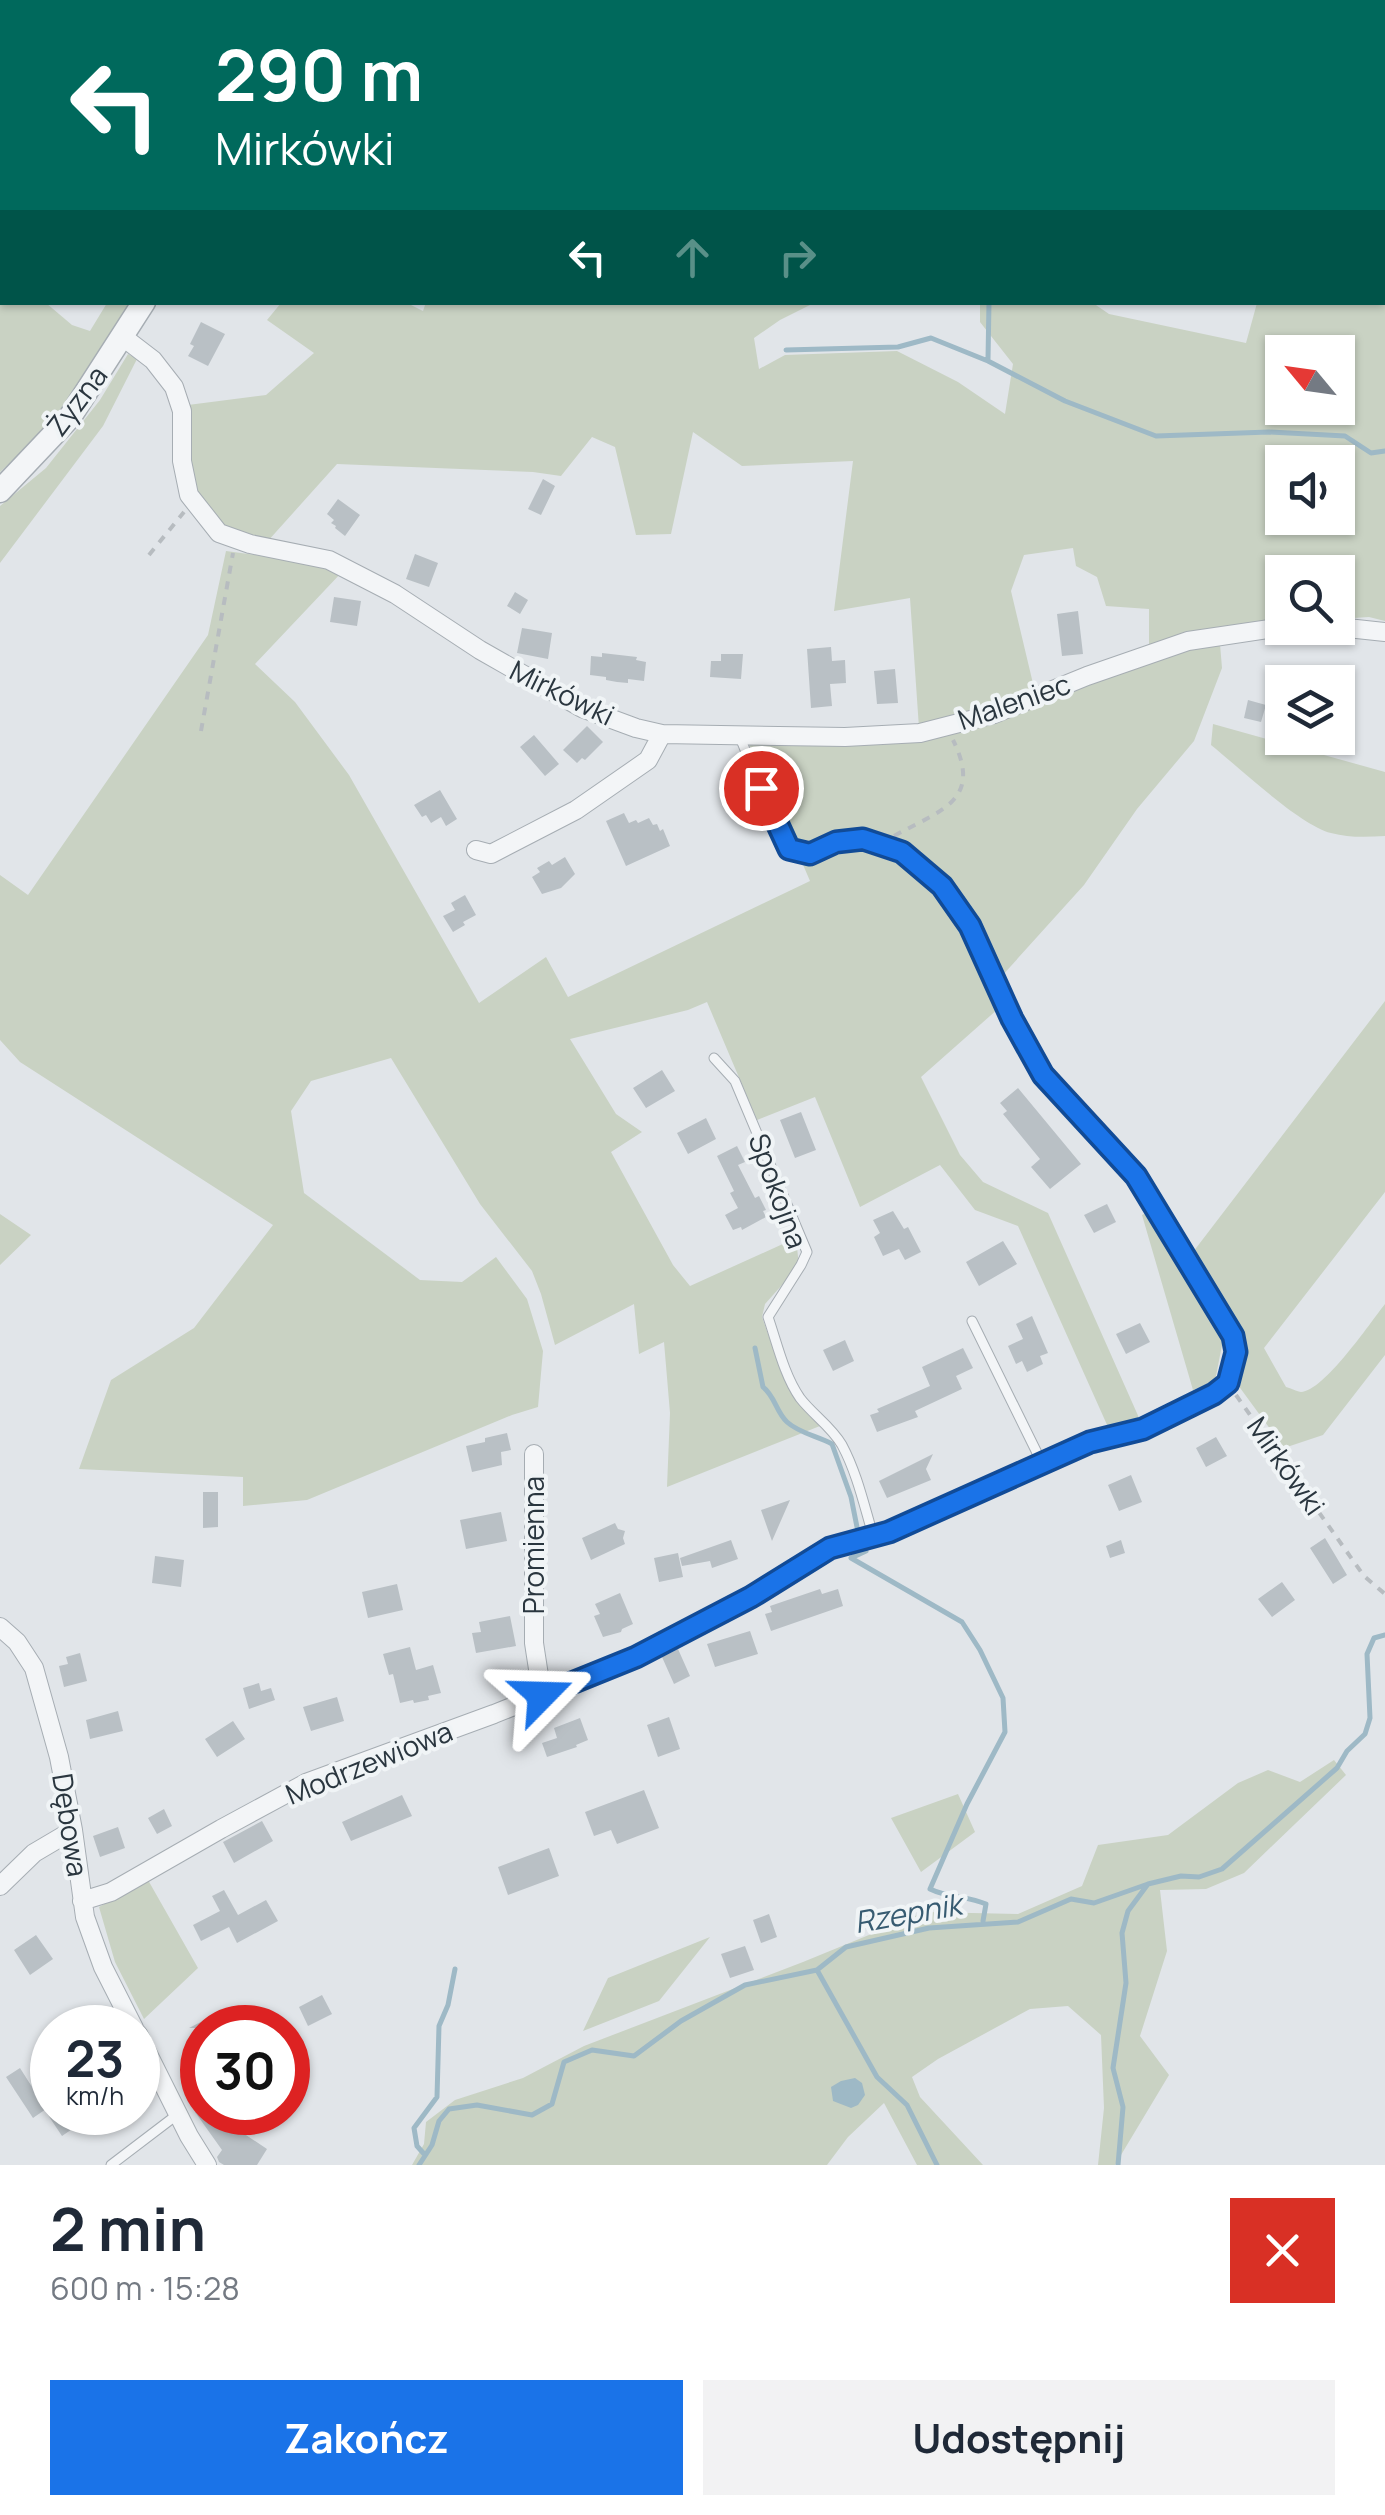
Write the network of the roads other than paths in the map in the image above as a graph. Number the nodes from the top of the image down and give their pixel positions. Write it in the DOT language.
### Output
graph roads {
  1 [pos="142,305"];
  2 [pos="123,337"];
  3 [pos="0,491"];
  4 [pos="1355,629"];
  5 [pos="1265,630"];
  6 [pos="1385,632"];
  7 [pos="662,734"];
  8 [pos="738,734"];
  9 [pos="476,850"];
  10 [pos="714,1058"];
  11 [pos="972,1321"];
  12 [pos="1228,1383"];
  13 [pos="534,1454"];
  14 [pos="1042,1463"];
  15 [pos="873,1538"];
  16 [pos="0,1627"];
  17 [pos="542,1695"];
  18 [pos="73,1830"];
  19 [pos="0,1886"];
  20 [pos="82,1901"];
  21 [pos="123,2005"];
  22 [pos="160,2078"];
  23 [pos="178,2114"];
  24 [pos="111,2165"];
  25 [pos="207,2165"];
  1 -- 2 [label="street, Żyzna"];
  2 -- 3 [label="street, Żyzna"];
  2 -- 7 [label="street, Mirkówki"];
  4 -- 6 [label="street"];
  5 -- 8 [label="street, Maleniec"];
  7 -- 8 [label="street, Mirkówki"];
  7 -- 9 [label="street"];
  8 -- 12 [label="lane"];
  10 -- 15 [label="lane, Spokojna"];
  11 -- 14 [label="lane"];
  12 -- 14 [label="street, Modrzewiowa"];
  13 -- 17 [label="street, Promienna"];
  14 -- 15 [label="street, Modrzewiowa"];
  15 -- 17 [label="street, Modrzewiowa"];
  16 -- 18 [label="street, Dębowa"];
  17 -- 20 [label="street, Modrzewiowa"];
  18 -- 19 [label="street"];
  18 -- 20 [label="street, Dębowa"];
  20 -- 21 [label="street, Dębowa"];
  22 -- 23 [label="street, Dębowa"];
  23 -- 24 [label="lane"];
  23 -- 25 [label="street, Dębowa"];
}
